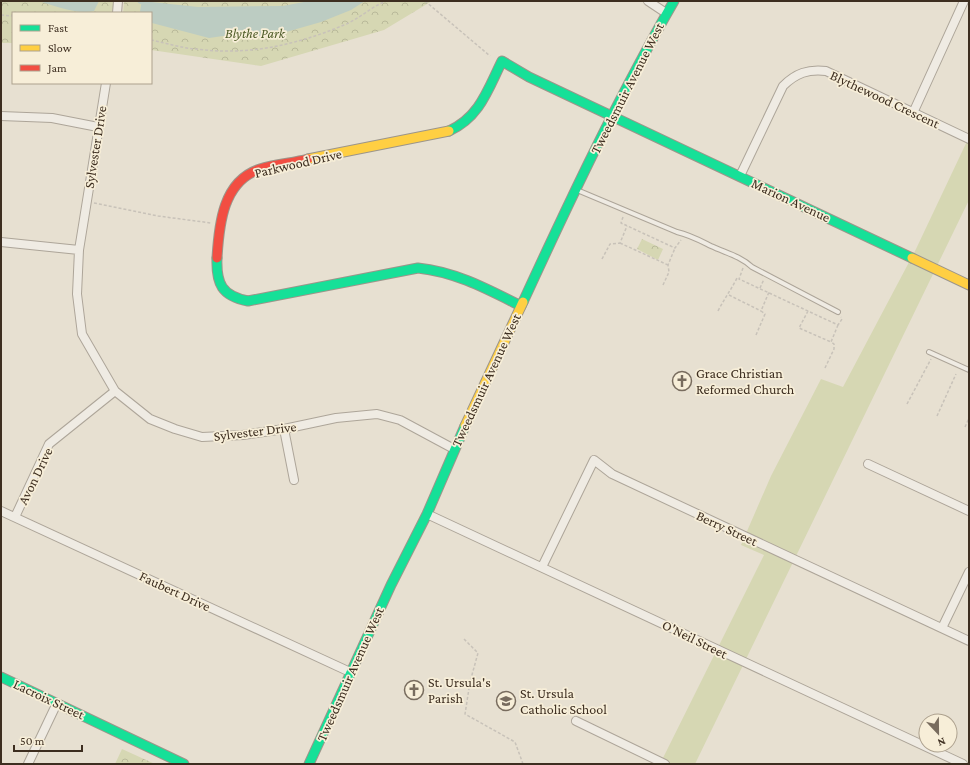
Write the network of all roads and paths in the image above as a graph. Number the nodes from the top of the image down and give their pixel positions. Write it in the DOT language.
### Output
graph roads {
  1 [pos="118,1"];
  2 [pos="386,1"];
  3 [pos="425,1"];
  4 [pos="648,1"];
  5 [pos="674,1"];
  6 [pos="964,1"];
  7 [pos="117,12"];
  8 [pos="666,13"];
  9 [pos="1,15"];
  10 [pos="12,16"];
  11 [pos="152,40"];
  12 [pos="490,56"];
  13 [pos="106,84"];
  14 [pos="913,113"];
  15 [pos="613,115"];
  16 [pos="1,116"];
  17 [pos="98,126"];
  18 [pos="969,139"];
  19 [pos="740,176"];
  20 [pos="575,190"];
  21 [pos="87,202"];
  22 [pos="623,216"];
  23 [pos="221,224"];
  24 [pos="628,226"];
  25 [pos="682,238"];
  26 [pos="1,242"];
  27 [pos="620,243"];
  28 [pos="676,248"];
  29 [pos="79,250"];
  30 [pos="602,259"];
  31 [pos="741,262"];
  32 [pos="668,265"];
  33 [pos="739,279"];
  34 [pos="969,285"];
  35 [pos="663,286"];
  36 [pos="769,292"];
  37 [pos="729,295"];
  38 [pos="521,306"];
  39 [pos="718,311"];
  40 [pos="761,311"];
  41 [pos="808,311"];
  42 [pos="838,312"];
  43 [pos="838,325"];
  44 [pos="756,335"];
  45 [pos="831,342"];
  46 [pos="929,352"];
  47 [pos="934,354"];
  48 [pos="825,368"];
  49 [pos="969,370"];
  50 [pos="956,374"];
  51 [pos="115,391"];
  52 [pos="907,404"];
  53 [pos="937,416"];
  54 [pos="969,418"];
  55 [pos="965,427"];
  56 [pos="284,429"];
  57 [pos="454,449"];
  58 [pos="868,464"];
  59 [pos="294,480"];
  60 [pos="1,511"];
  61 [pos="969,511"];
  62 [pos="428,514"];
  63 [pos="15,518"];
  64 [pos="542,567"];
  65 [pos="969,572"];
  66 [pos="942,628"];
  67 [pos="464,639"];
  68 [pos="969,641"];
  69 [pos="350,672"];
  70 [pos="1,677"];
  71 [pos="57,703"];
  72 [pos="576,722"];
  73 [pos="28,764"];
  74 [pos="184,764"];
  75 [pos="309,764"];
  76 [pos="523,764"];
  77 [pos="665,764"];
  78 [pos="963,764"];
  1 -- 7 [label="street"];
  2 -- 11 [label="path"];
  3 -- 12 [label="path"];
  4 -- 8 [label="street"];
  5 -- 8 [label="street, Tweedsmuir Avenue West"];
  6 -- 14 [label="street"];
  8 -- 15 [label="street, Tweedsmuir Avenue West"];
  9 -- 10 [label="path"];
  13 -- 17 [label="street, Sylvester Drive"];
  14 -- 18 [label="street, Blythewood Crescent"];
  14 -- 19 [label="street, Blythewood Crescent"];
  15 -- 19 [label="street, Marion Avenue"];
  15 -- 20 [label="street, Tweedsmuir Avenue West"];
  15 -- 23 [label="street, Parkwood Drive"];
  16 -- 17 [label="street"];
  17 -- 21 [label="street, Sylvester Drive"];
  19 -- 34 [label="street, Marion Avenue"];
  20 -- 38 [label="street, Tweedsmuir Avenue West"];
  20 -- 42 [label="lane"];
  21 -- 23 [label="path"];
  21 -- 29 [label="street, Sylvester Drive"];
  22 -- 24 [label="path"];
  23 -- 38 [label="street, Parkwood Drive"];
  24 -- 27 [label="path"];
  24 -- 28 [label="path"];
  25 -- 28 [label="path"];
  26 -- 29 [label="street"];
  27 -- 30 [label="path"];
  27 -- 32 [label="path"];
  28 -- 32 [label="path"];
  29 -- 51 [label="street, Sylvester Drive"];
  31 -- 33 [label="path"];
  32 -- 35 [label="path"];
  33 -- 36 [label="path"];
  33 -- 37 [label="path"];
  36 -- 40 [label="path"];
  36 -- 41 [label="path"];
  37 -- 39 [label="path"];
  37 -- 40 [label="path"];
  38 -- 57 [label="street, Tweedsmuir Avenue West"];
  40 -- 44 [label="path"];
  41 -- 43 [label="path"];
  41 -- 45 [label="path"];
  42 -- 43 [label="path"];
  43 -- 45 [label="path"];
  45 -- 48 [label="path"];
  46 -- 47 [label="lane"];
  47 -- 49 [label="lane"];
  47 -- 52 [label="path"];
  50 -- 53 [label="path"];
  51 -- 56 [label="street, Sylvester Drive"];
  51 -- 63 [label="street, Avon Drive"];
  54 -- 55 [label="path"];
  56 -- 57 [label="street, Sylvester Drive"];
  56 -- 59 [label="street"];
  57 -- 62 [label="street, Tweedsmuir Avenue West"];
  58 -- 61 [label="street"];
  60 -- 63 [label="street, Faubert Drive"];
  62 -- 64 [label="street, O'Neil Street"];
  62 -- 69 [label="street, Tweedsmuir Avenue West"];
  63 -- 69 [label="street, Faubert Drive"];
  64 -- 66 [label="street, Berry Street"];
  64 -- 78 [label="street, O'Neil Street"];
  65 -- 66 [label="street"];
  66 -- 68 [label="street, Berry Street"];
  67 -- 76 [label="path"];
  69 -- 75 [label="street, Tweedsmuir Avenue West"];
  70 -- 71 [label="street, Lacroix Street"];
  71 -- 73 [label="street"];
  71 -- 74 [label="street, Lacroix Street"];
  72 -- 77 [label="street"];
}
